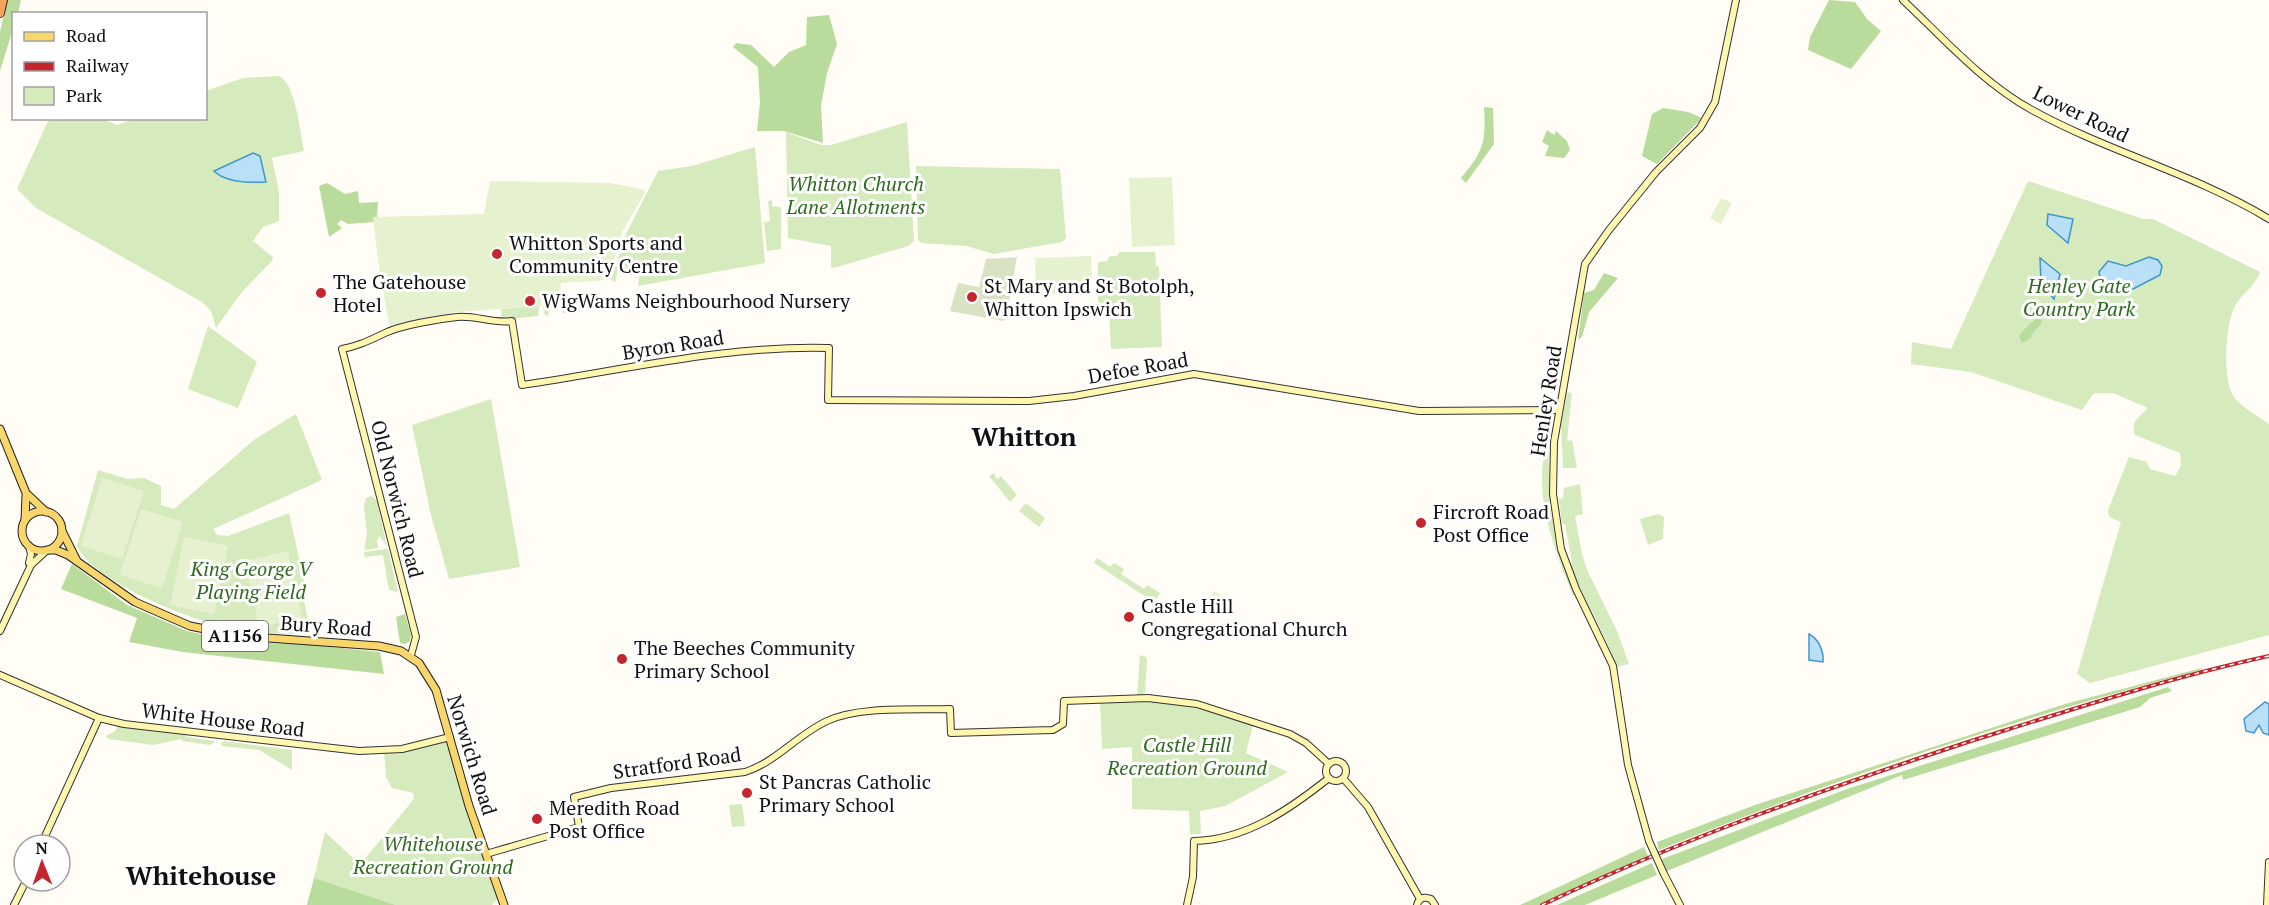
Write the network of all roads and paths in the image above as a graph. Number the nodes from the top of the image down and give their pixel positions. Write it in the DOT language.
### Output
graph roads {
  1 [pos="3,0"];
  2 [pos="1736,0"];
  3 [pos="1903,0"];
  4 [pos="0,13"];
  5 [pos="2269,219"];
  6 [pos="522,385"];
  7 [pos="828,400"];
  8 [pos="1559,410"];
  9 [pos="0,429"];
  10 [pos="26,493"];
  11 [pos="46,512"];
  12 [pos="24,522"];
  13 [pos="62,531"];
  14 [pos="29,546"];
  15 [pos="46,550"];
  16 [pos="77,561"];
  17 [pos="27,572"];
  18 [pos="0,631"];
  19 [pos="411,655"];
  20 [pos="0,675"];
  21 [pos="99,718"];
  22 [pos="450,737"];
  23 [pos="1329,764"];
  24 [pos="1329,778"];
  25 [pos="1343,778"];
  26 [pos="47,833"];
  27 [pos="486,854"];
  28 [pos="2269,862"];
  29 [pos="1418,902"];
  30 [pos="504,905"];
  31 [pos="1187,905"];
  32 [pos="1435,905"];
  33 [pos="1680,905"];
  34 [pos="2267,905"];
  1 -- 4 [label="highway"];
  2 -- 8 [label="street, Henley Road"];
  3 -- 5 [label="street, Lower Road"];
  6 -- 7 [label="street, Byron Road"];
  6 -- 19 [label="street, Old Norwich Road"];
  7 -- 8 [label="street, Defoe Road"];
  8 -- 33 [label="street, Henley Road, bridge"];
  9 -- 10 [label="main road"];
  10 -- 11 [label="main road"];
  10 -- 12 [label="main road"];
  11 -- 12 [label="main road"];
  11 -- 13 [label="main road"];
  12 -- 14 [label="main road"];
  13 -- 15 [label="main road"];
  13 -- 16 [label="main road, Bury Road"];
  14 -- 15 [label="main road"];
  14 -- 17 [label="street"];
  15 -- 16 [label="main road, Bury Road"];
  15 -- 17 [label="street"];
  16 -- 19 [label="main road, Bury Road / A1156"];
  17 -- 18 [label="street"];
  19 -- 22 [label="main road, Norwich Road"];
  20 -- 21 [label="street, White House Road"];
  21 -- 22 [label="street, White House Road"];
  21 -- 26 [label="street"];
  22 -- 27 [label="main road, Norwich Road"];
  23 -- 24 [label="street"];
  23 -- 25 [label="street"];
  23 -- 27 [label="street, Stratford Road"];
  24 -- 25 [label="street"];
  24 -- 31 [label="street"];
  25 -- 29 [label="street"];
  27 -- 30 [label="main road, Norwich Road"];
  28 -- 34 [label="street"];
  29 -- 32 [label="street"];
}
